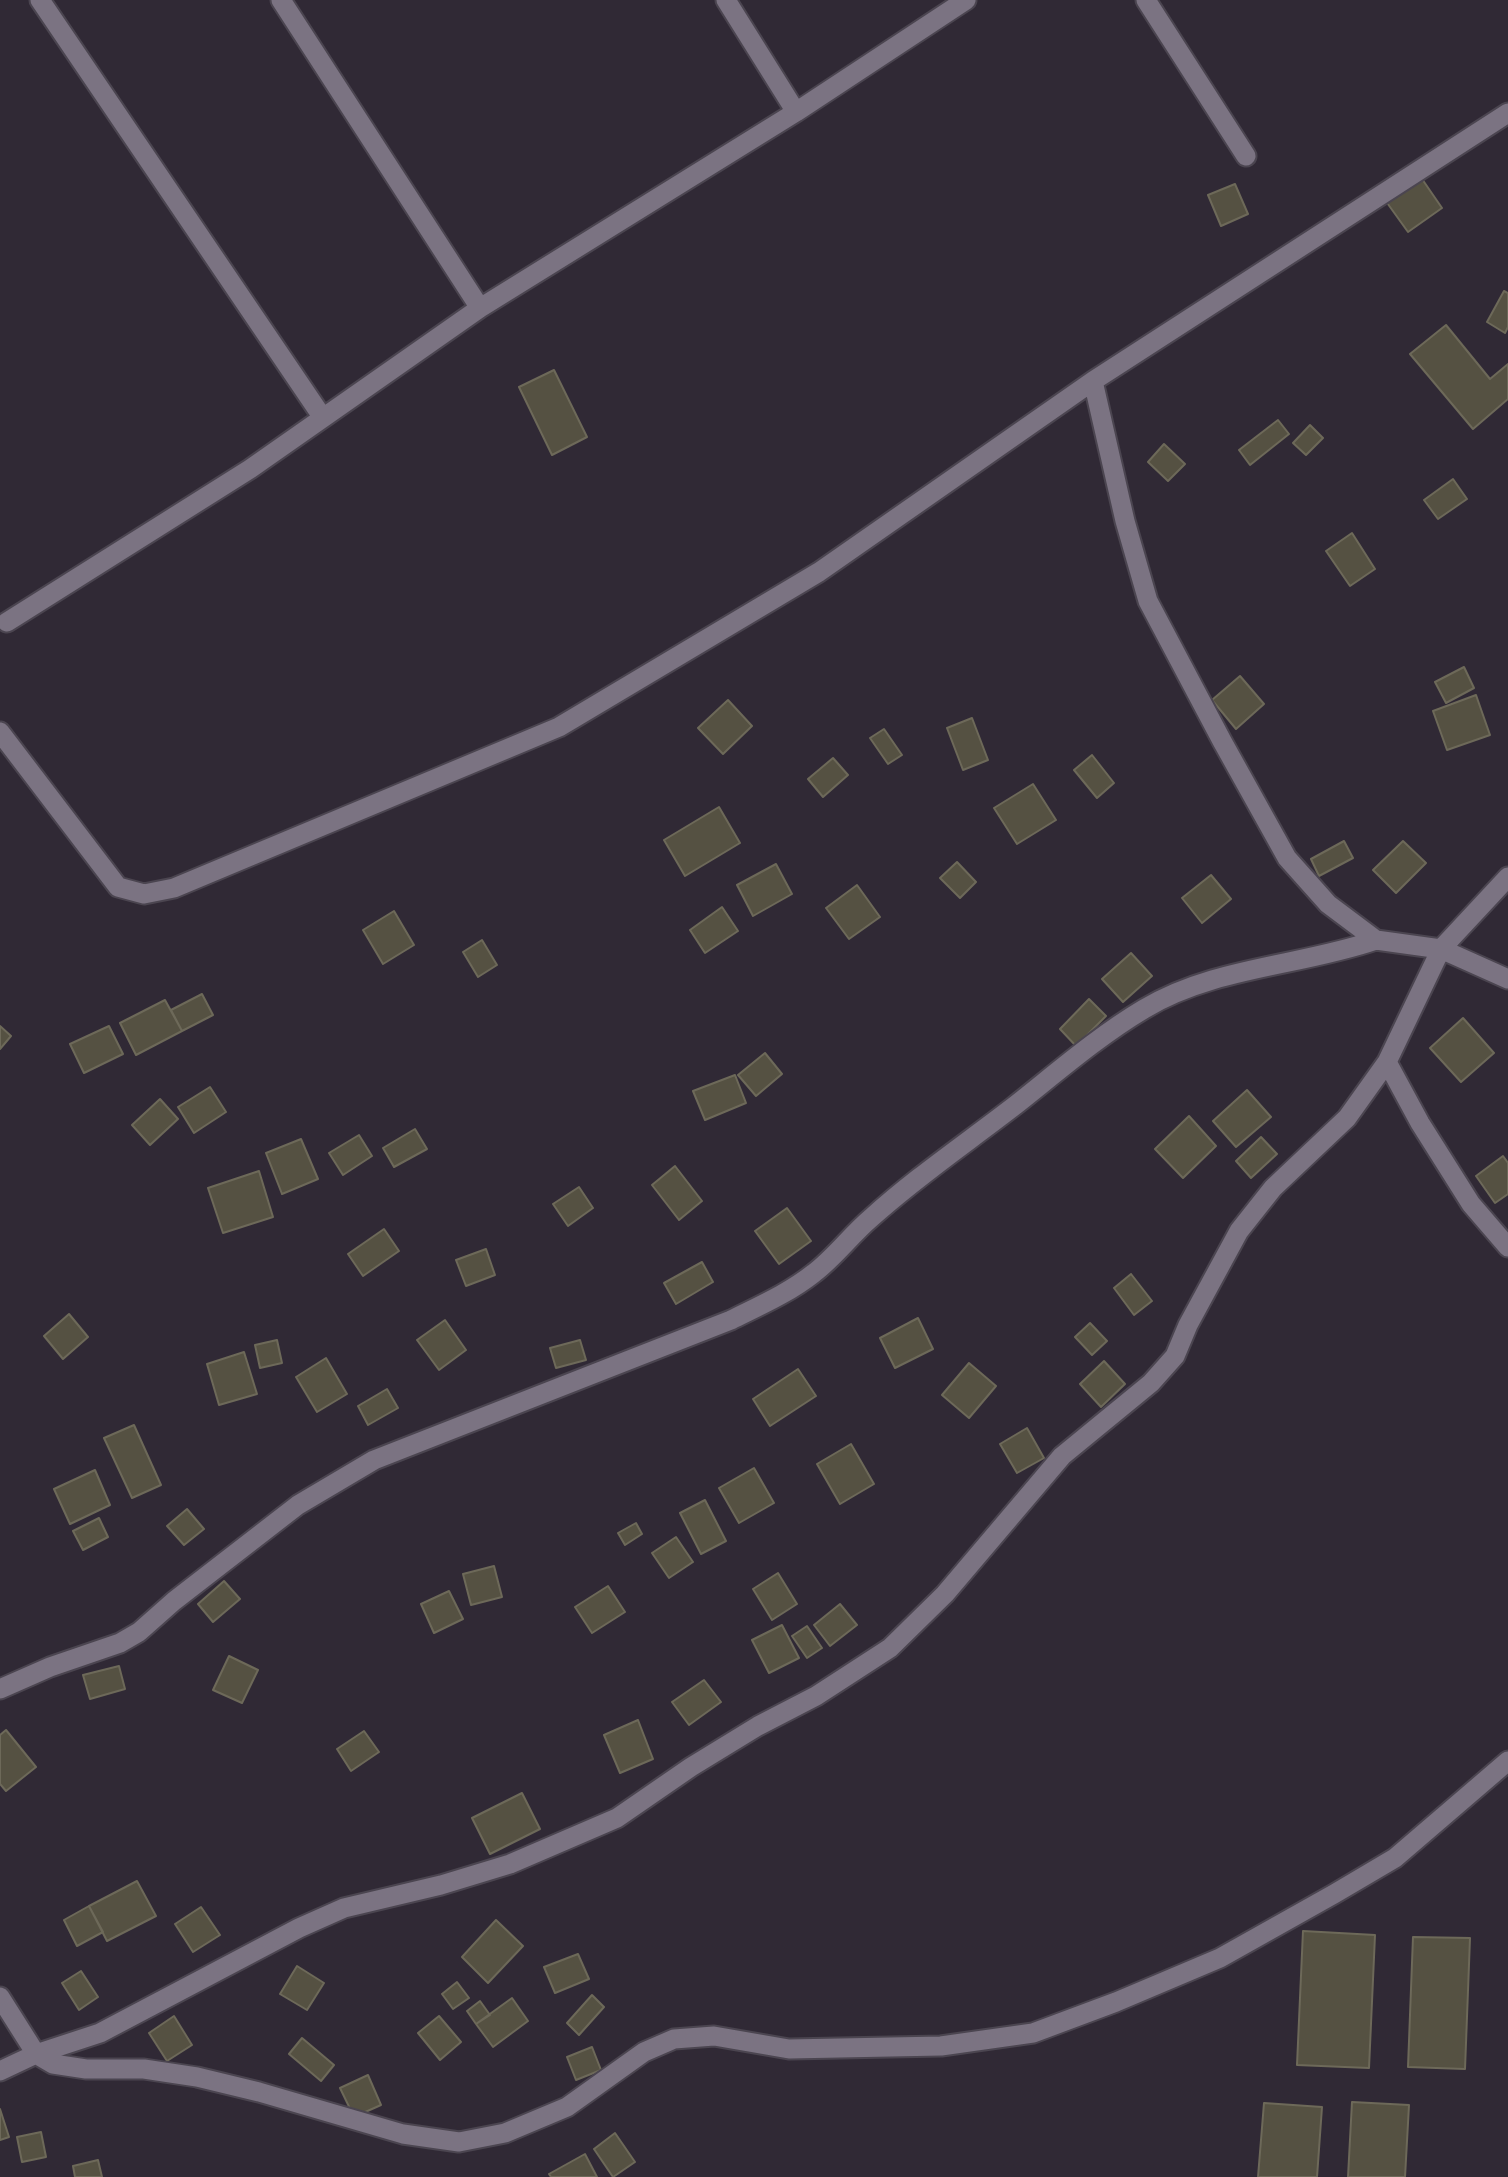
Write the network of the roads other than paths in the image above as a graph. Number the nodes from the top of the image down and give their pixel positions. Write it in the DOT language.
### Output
graph roads {
  1 [pos="40,0"];
  2 [pos="281,0"];
  3 [pos="726,0"];
  4 [pos="966,0"];
  5 [pos="1146,0"];
  6 [pos="796,113"];
  7 [pos="1508,113"];
  8 [pos="1246,156"];
  9 [pos="480,308"];
  10 [pos="1093,381"];
  11 [pos="323,418"];
  12 [pos="6,622"];
  13 [pos="0,732"];
  14 [pos="1508,877"];
  15 [pos="1376,940"];
  16 [pos="1441,950"];
  17 [pos="1508,979"];
  18 [pos="1387,1062"];
  19 [pos="1508,1247"];
  20 [pos="0,1689"];
  21 [pos="1508,1761"];
  22 [pos="0,1997"];
  23 [pos="36,2054"];
  24 [pos="0,2071"];
  1 -- 11 [label="street"];
  2 -- 9 [label="street"];
  3 -- 6 [label="street"];
  4 -- 6 [label="street"];
  5 -- 8 [label="street"];
  6 -- 9 [label="street"];
  7 -- 10 [label="street"];
  9 -- 11 [label="street"];
  10 -- 13 [label="street"];
  10 -- 15 [label="street"];
  11 -- 12 [label="street"];
  14 -- 16 [label="street"];
  15 -- 16 [label="street"];
  15 -- 20 [label="street"];
  16 -- 17 [label="street"];
  16 -- 18 [label="street"];
  18 -- 19 [label="street"];
  18 -- 23 [label="street"];
  21 -- 23 [label="street"];
  22 -- 23 [label="street"];
  23 -- 24 [label="street"];
}
